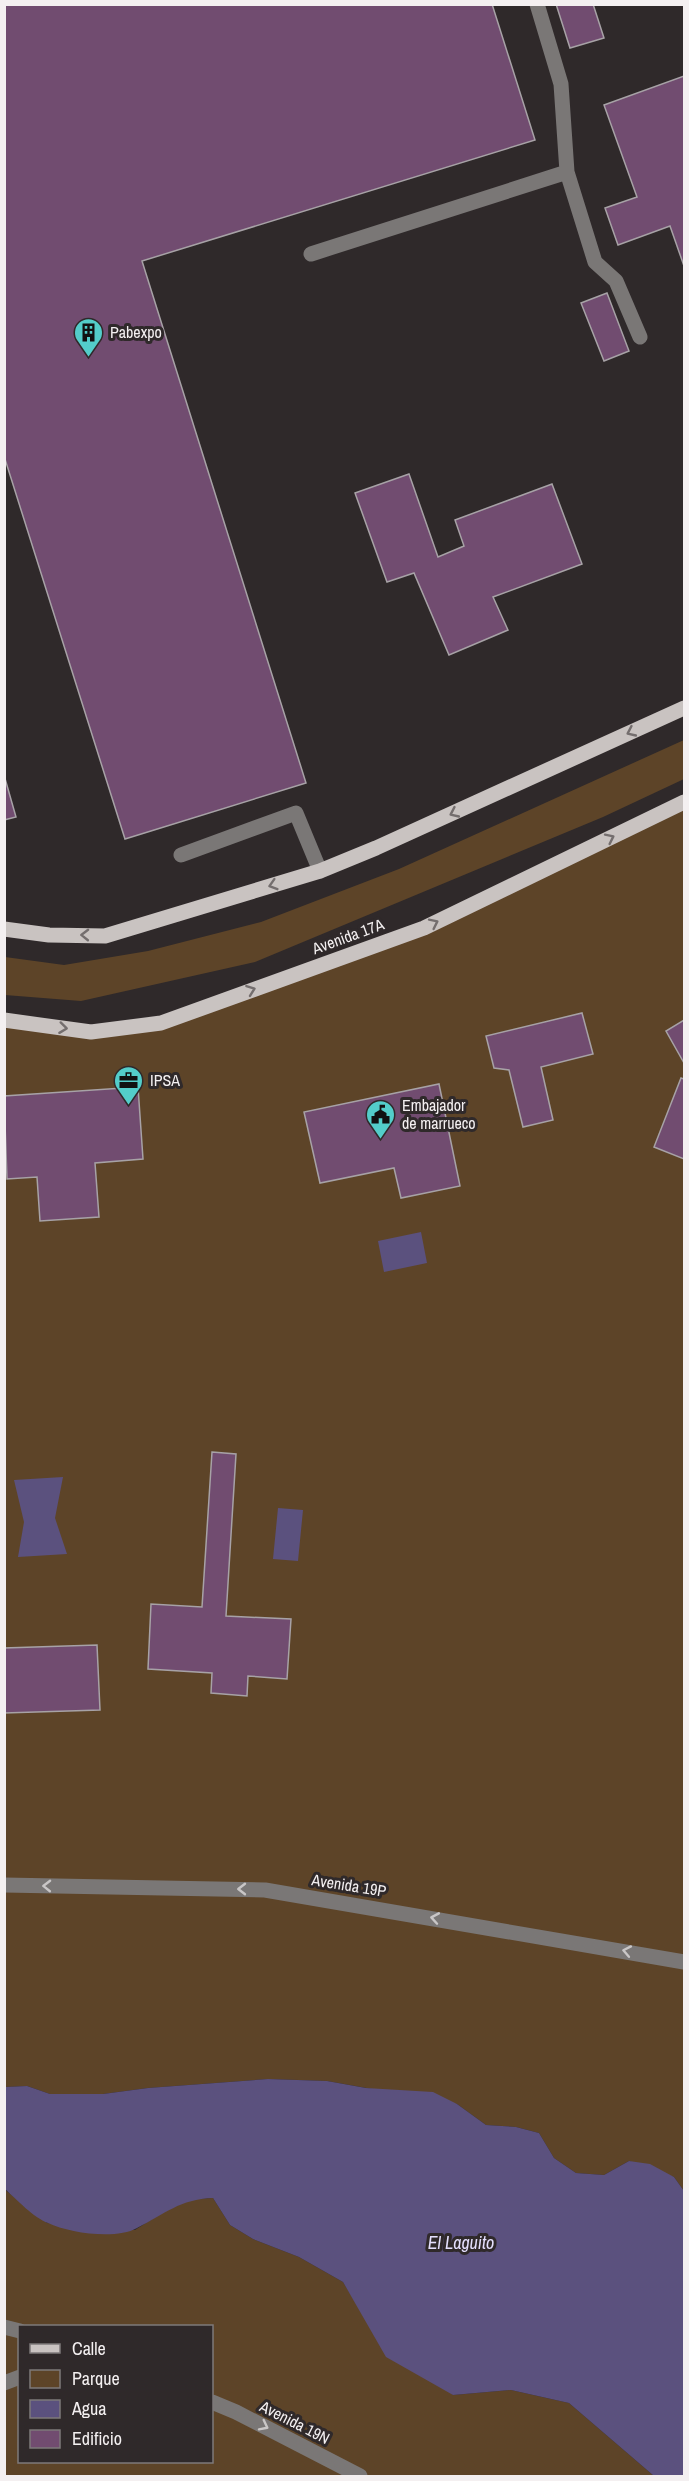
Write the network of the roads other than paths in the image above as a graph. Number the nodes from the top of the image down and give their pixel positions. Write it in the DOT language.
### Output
graph roads {
  1 [pos="537,4"];
  2 [pos="567,172"];
  3 [pos="311,254"];
  4 [pos="640,337"];
  5 [pos="684,708"];
  6 [pos="684,802"];
  7 [pos="181,855"];
  8 [pos="320,871"];
  9 [pos="4,929"];
  10 [pos="4,1020"];
  11 [pos="4,1885"];
  12 [pos="684,1962"];
  13 [pos="213,2402"];
  14 [pos="360,2476"];
  1 -- 2 [label="street"];
  2 -- 3 [label="street"];
  2 -- 4 [label="street"];
  5 -- 8 [label="main road, one-way"];
  10 -- 6 [label="main road, Avenida 17A, one-way"];
  7 -- 8 [label="street"];
  8 -- 9 [label="main road, one-way"];
  12 -- 11 [label="street, Avenida 19P, one-way"];
  13 -- 14 [label="street, Avenida 19N, one-way"];
}
